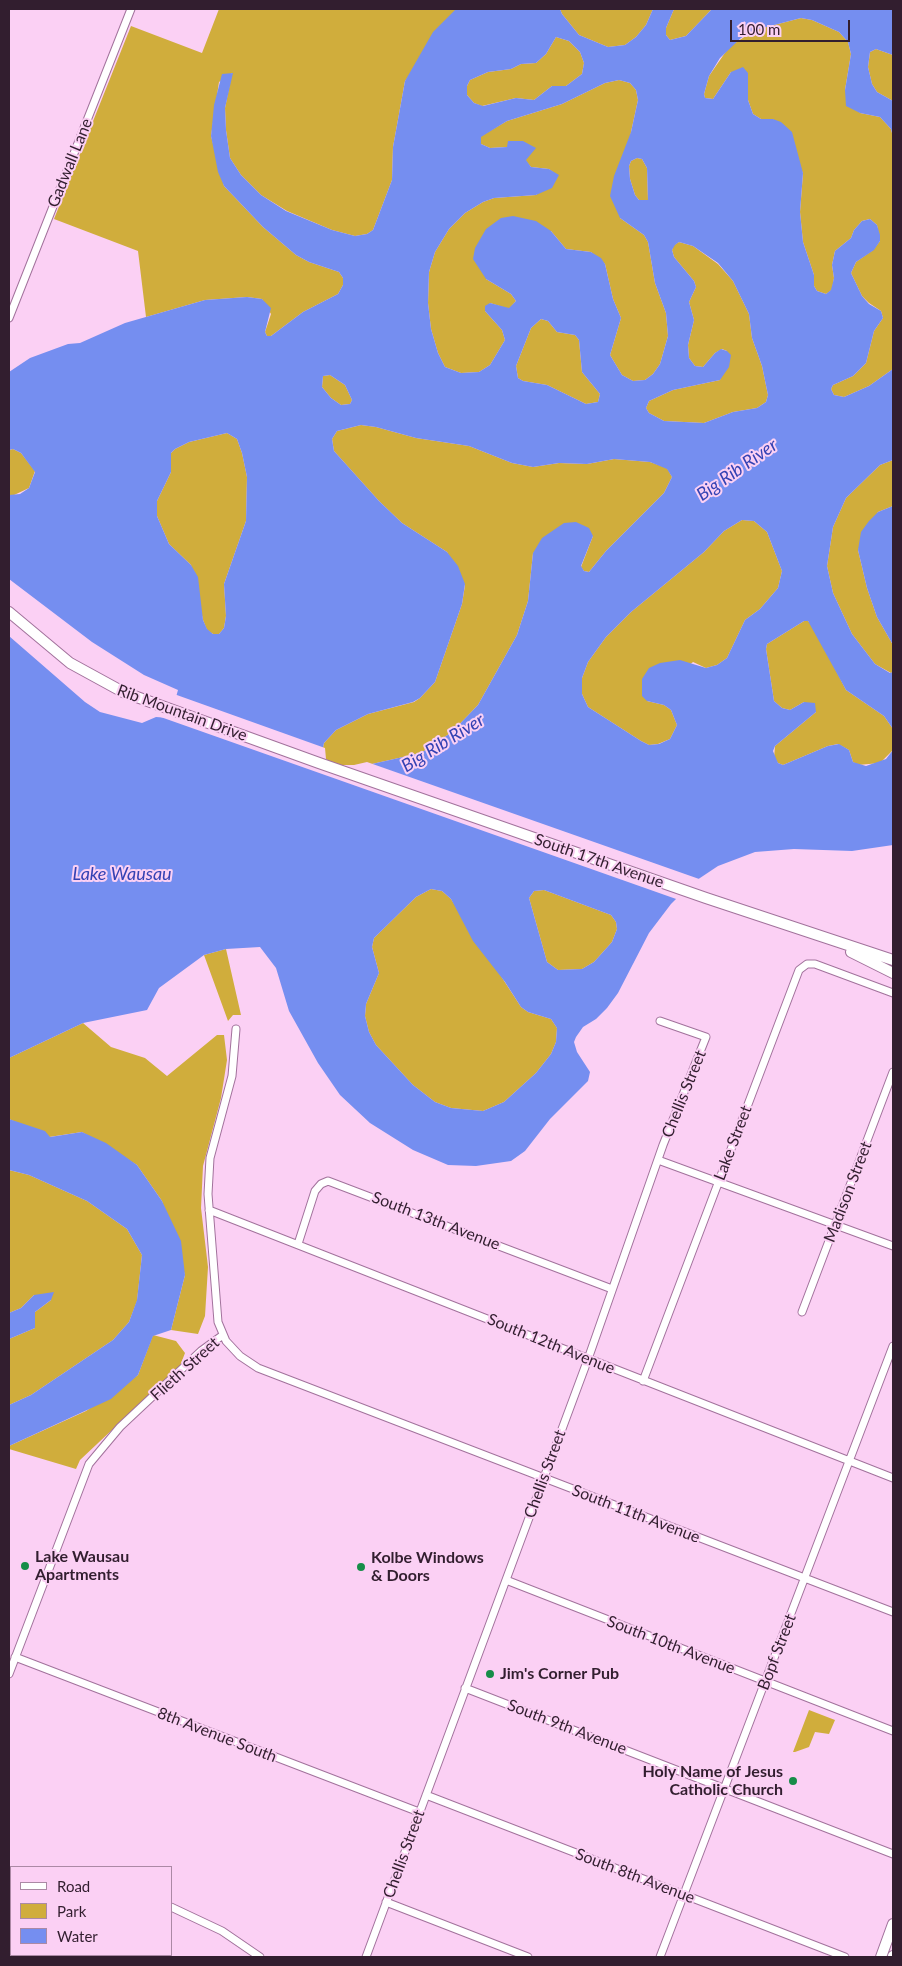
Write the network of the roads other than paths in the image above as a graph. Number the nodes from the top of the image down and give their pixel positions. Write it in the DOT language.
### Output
graph roads {
  1 [pos="131,9"];
  2 [pos="9,318"];
  3 [pos="9,612"];
  4 [pos="373,782"];
  5 [pos="825,939"];
  6 [pos="893,960"];
  7 [pos="893,973"];
  8 [pos="893,993"];
  9 [pos="660,1021"];
  10 [pos="236,1029"];
  11 [pos="893,1072"];
  12 [pos="658,1160"];
  13 [pos="718,1182"];
  14 [pos="209,1210"];
  15 [pos="835,1225"];
  16 [pos="298,1244"];
  17 [pos="893,1246"];
  18 [pos="612,1289"];
  19 [pos="802,1312"];
  20 [pos="223,1334"];
  21 [pos="893,1346"];
  22 [pos="588,1359"];
  23 [pos="891,1361"];
  24 [pos="642,1381"];
  25 [pos="849,1461"];
  26 [pos="543,1478"];
  27 [pos="893,1478"];
  28 [pos="804,1578"];
  29 [pos="506,1580"];
  30 [pos="893,1612"];
  31 [pos="15,1657"];
  32 [pos="9,1674"];
  33 [pos="765,1682"];
  34 [pos="465,1688"];
  35 [pos="893,1731"];
  36 [pos="725,1788"];
  37 [pos="426,1795"];
  38 [pos="419,1812"];
  39 [pos="893,1854"];
  40 [pos="684,1895"];
  41 [pos="386,1902"];
  42 [pos="172,1907"];
  43 [pos="893,1924"];
  44 [pos="260,1957"];
  45 [pos="366,1957"];
  46 [pos="528,1957"];
  47 [pos="660,1957"];
  48 [pos="844,1957"];
  49 [pos="881,1957"];
  1 -- 2 [label="street, Gadwall Lane"];
  3 -- 4 [label="main road, Rib Mountain Drive"];
  4 -- 5 [label="main road, South 17th Avenue"];
  5 -- 6 [label="main road, South 17th Avenue"];
  5 -- 7 [label="main road, South 17th Avenue"];
  8 -- 13 [label="street, Lake Street"];
  9 -- 12 [label="street, Chellis Street"];
  10 -- 14 [label="street, Flieth Street"];
  11 -- 15 [label="street, Madison Street"];
  12 -- 13 [label="street"];
  12 -- 18 [label="street, Chellis Street"];
  13 -- 15 [label="street"];
  13 -- 24 [label="street, Lake Street"];
  14 -- 16 [label="street, South 12th Avenue"];
  14 -- 20 [label="street, Flieth Street"];
  15 -- 17 [label="street"];
  15 -- 19 [label="street, Madison Street"];
  16 -- 18 [label="street, South 13th Avenue"];
  16 -- 22 [label="street, South 12th Avenue"];
  18 -- 22 [label="street, Chellis Street"];
  20 -- 26 [label="street, South 11th Avenue"];
  20 -- 31 [label="street, Flieth Street"];
  21 -- 23 [label="street, Bopf Street"];
  22 -- 24 [label="street, South 12th Avenue"];
  22 -- 26 [label="street, Chellis Street"];
  23 -- 25 [label="street, Bopf Street"];
  24 -- 25 [label="street, South 12th Avenue"];
  25 -- 27 [label="street, South 12th Avenue"];
  25 -- 28 [label="street, Bopf Street"];
  26 -- 28 [label="street, South 11th Avenue"];
  26 -- 29 [label="street, Chellis Street"];
  28 -- 30 [label="street, South 11th Avenue"];
  28 -- 33 [label="street, Bopf Street"];
  29 -- 33 [label="street, South 10th Avenue"];
  29 -- 34 [label="street, Chellis Street"];
  31 -- 32 [label="street, Flieth Street"];
  31 -- 38 [label="street, 8th Avenue South"];
  33 -- 35 [label="street, South 10th Avenue"];
  33 -- 36 [label="street, Bopf Street"];
  34 -- 36 [label="street, South 9th Avenue"];
  34 -- 37 [label="street, Chellis Street"];
  36 -- 39 [label="street, South 9th Avenue"];
  36 -- 40 [label="street, Bopf Street"];
  37 -- 38 [label="street, Chellis Street"];
  37 -- 40 [label="street, South 8th Avenue"];
  38 -- 41 [label="street, Chellis Street"];
  40 -- 47 [label="street, Bopf Street"];
  40 -- 48 [label="street, South 8th Avenue"];
  41 -- 45 [label="street, Chellis Street"];
  41 -- 46 [label="street"];
  42 -- 44 [label="street"];
  43 -- 49 [label="main road"];
}
